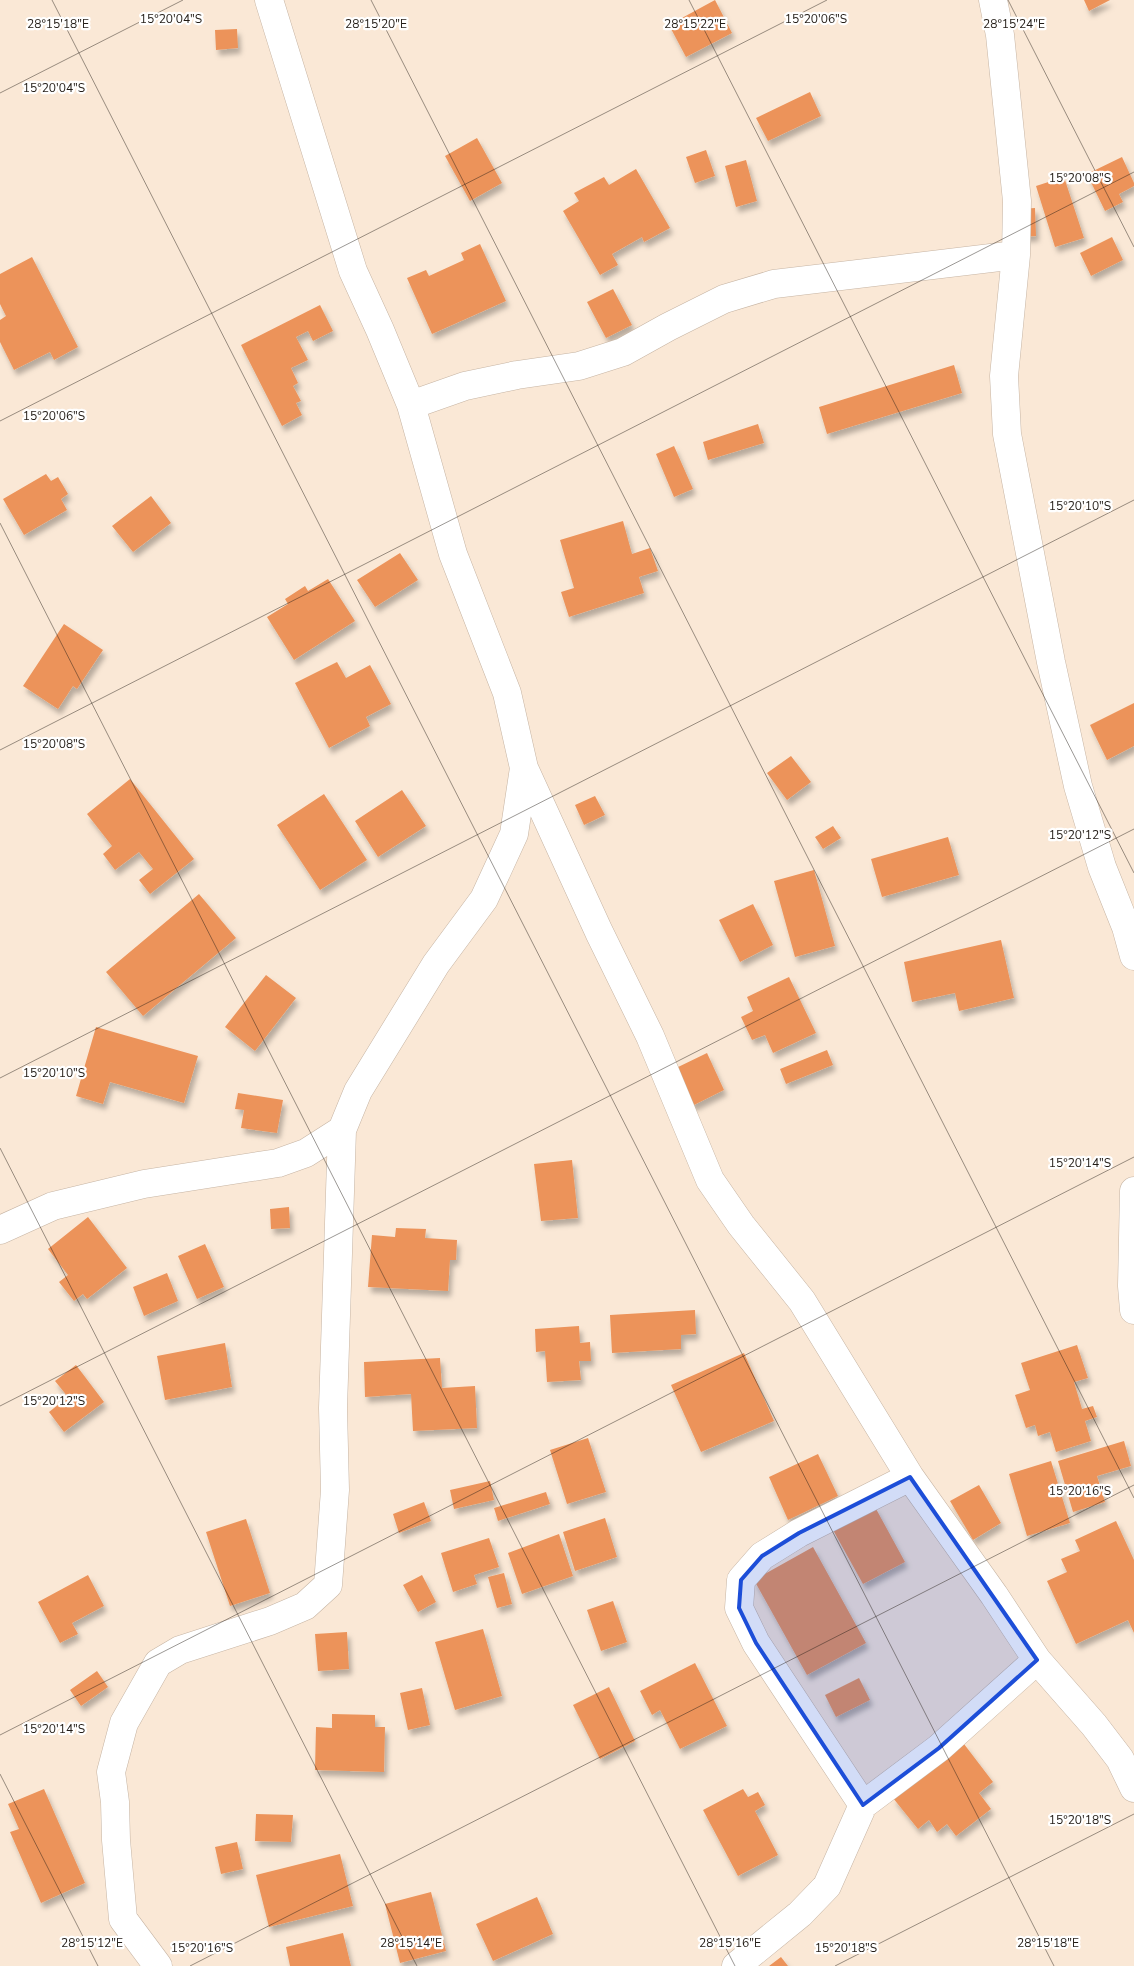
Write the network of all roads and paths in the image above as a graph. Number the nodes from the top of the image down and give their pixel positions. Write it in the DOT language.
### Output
graph roads {
  1 [pos="993,0"];
  2 [pos="270,1"];
  3 [pos="1016,255"];
  4 [pos="411,405"];
  5 [pos="524,768"];
  6 [pos="1134,956"];
  7 [pos="342,1130"];
  8 [pos="1134,1192"];
  9 [pos="0,1230"];
  10 [pos="1134,1310"];
  11 [pos="910,1477"];
  12 [pos="1037,1660"];
  13 [pos="1134,1788"];
  14 [pos="863,1805"];
  15 [pos="158,1966"];
  16 [pos="736,1966"];
  1 -- 3 [label="street"];
  2 -- 4 [label="street"];
  3 -- 4 [label="street"];
  3 -- 6 [label="street"];
  4 -- 5 [label="street"];
  5 -- 7 [label="street"];
  5 -- 11 [label="street"];
  7 -- 9 [label="street"];
  7 -- 15 [label="street"];
  8 -- 10 [label="street"];
  11 -- 12 [label="street"];
  11 -- 14 [label="street"];
  12 -- 13 [label="street"];
  12 -- 14 [label="street"];
  14 -- 16 [label="street"];
}
